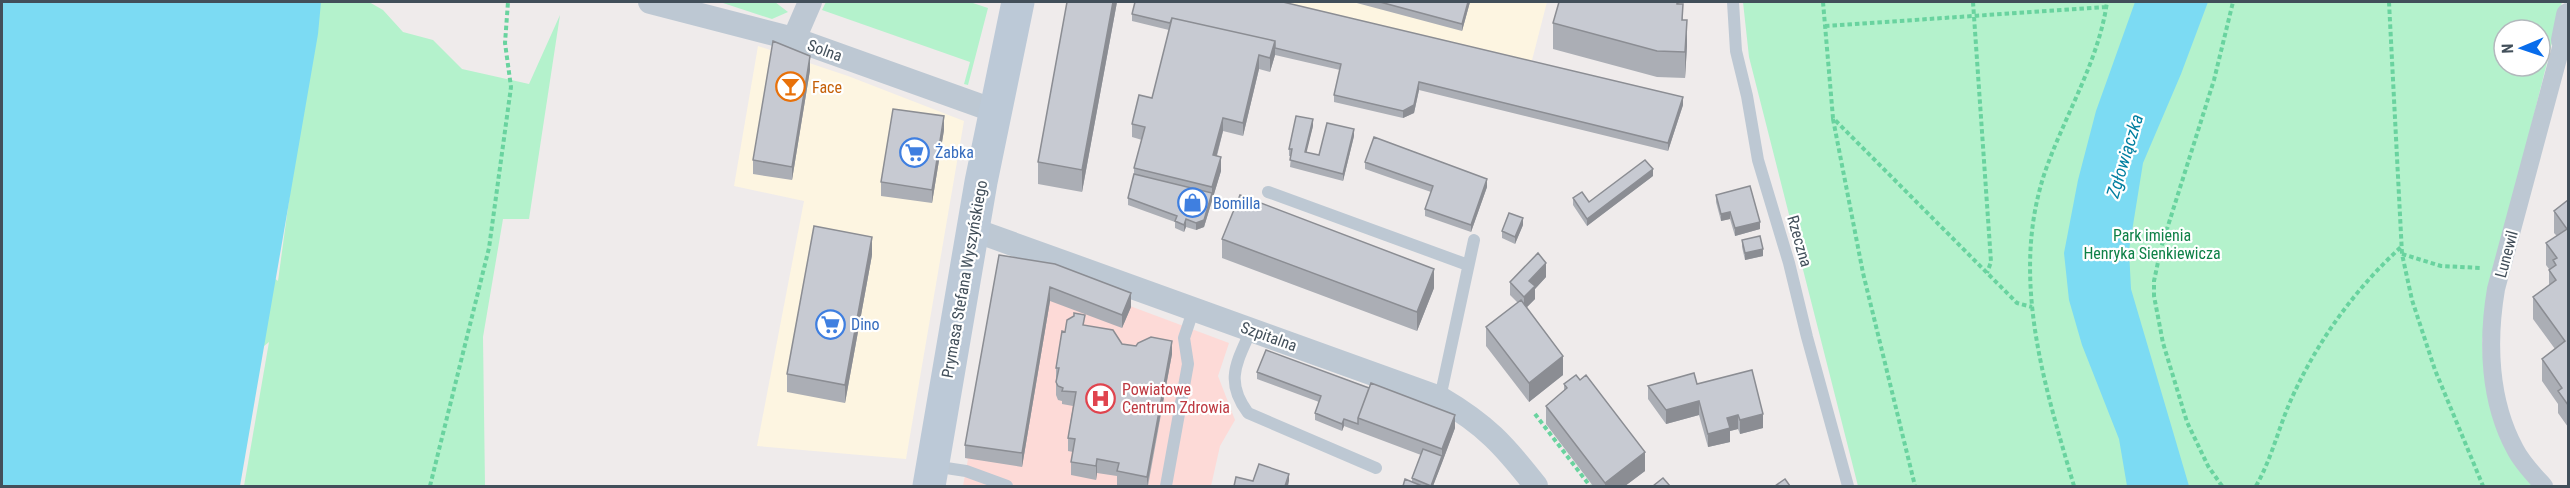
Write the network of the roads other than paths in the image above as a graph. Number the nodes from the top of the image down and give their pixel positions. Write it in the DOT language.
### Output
graph roads {
  1 [pos="650,2"];
  2 [pos="810,2"];
  3 [pos="1018,2"];
  4 [pos="1733,2"];
  5 [pos="2568,15"];
  6 [pos="794,39"];
  7 [pos="2563,40"];
  8 [pos="995,111"];
  9 [pos="1268,192"];
  10 [pos="974,230"];
  11 [pos="1474,240"];
  12 [pos="1468,265"];
  13 [pos="1194,308"];
  14 [pos="1251,330"];
  15 [pos="1440,398"];
  16 [pos="1376,468"];
  17 [pos="931,476"];
  18 [pos="1007,486"];
  19 [pos="1166,486"];
  20 [pos="1536,486"];
  21 [pos="1848,486"];
  22 [pos="2544,486"];
  1 -- 6 [label="street, Solna"];
  2 -- 6 [label="street"];
  3 -- 8 [label="main road, Prymasa Stefana Wyszyńskiego"];
  4 -- 21 [label="lane, Rzeczna"];
  5 -- 7 [label="street, Lunewil"];
  6 -- 8 [label="street, Solna"];
  7 -- 22 [label="street, Lunewil"];
  8 -- 10 [label="main road, Prymasa Stefana Wyszyńskiego"];
  9 -- 12 [label="lane"];
  10 -- 13 [label="street, Szpitalna"];
  10 -- 17 [label="main road, Prymasa Stefana Wyszyńskiego"];
  11 -- 12 [label="lane"];
  12 -- 15 [label="lane"];
  13 -- 14 [label="street, Szpitalna"];
  13 -- 19 [label="lane"];
  14 -- 15 [label="street, Szpitalna"];
  14 -- 16 [label="lane"];
  15 -- 20 [label="street, Szpitalna"];
  17 -- 18 [label="lane"];
}
